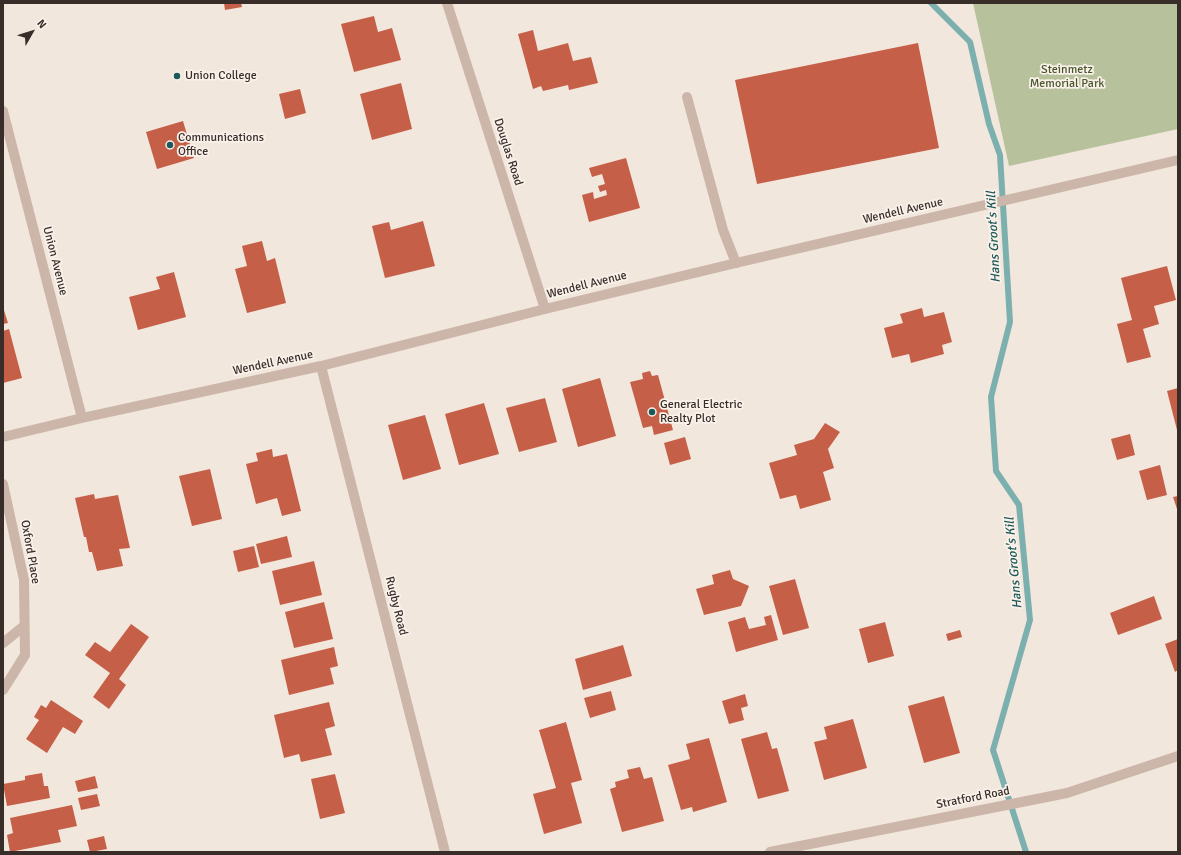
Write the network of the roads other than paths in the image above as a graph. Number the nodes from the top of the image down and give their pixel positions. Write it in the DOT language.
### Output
graph roads {
  1 [pos="447,3"];
  2 [pos="687,97"];
  3 [pos="3,111"];
  4 [pos="1178,160"];
  5 [pos="736,263"];
  6 [pos="545,309"];
  7 [pos="321,366"];
  8 [pos="82,418"];
  9 [pos="3,437"];
  10 [pos="3,484"];
  11 [pos="24,626"];
  12 [pos="3,643"];
  13 [pos="3,690"];
  14 [pos="1178,756"];
  15 [pos="445,852"];
  16 [pos="770,852"];
  1 -- 6 [label="street, Douglas Road"];
  2 -- 5 [label="street"];
  3 -- 8 [label="street, Union Avenue"];
  4 -- 5 [label="street, Wendell Avenue"];
  5 -- 6 [label="street, Wendell Avenue"];
  6 -- 7 [label="street, Wendell Avenue"];
  7 -- 8 [label="street, Wendell Avenue"];
  7 -- 15 [label="street, Rugby Road"];
  8 -- 9 [label="street, Wendell Avenue"];
  10 -- 11 [label="street, Oxford Place"];
  11 -- 12 [label="street"];
  11 -- 13 [label="street, Oxford Place"];
  14 -- 16 [label="street, Stratford Road"];
}
